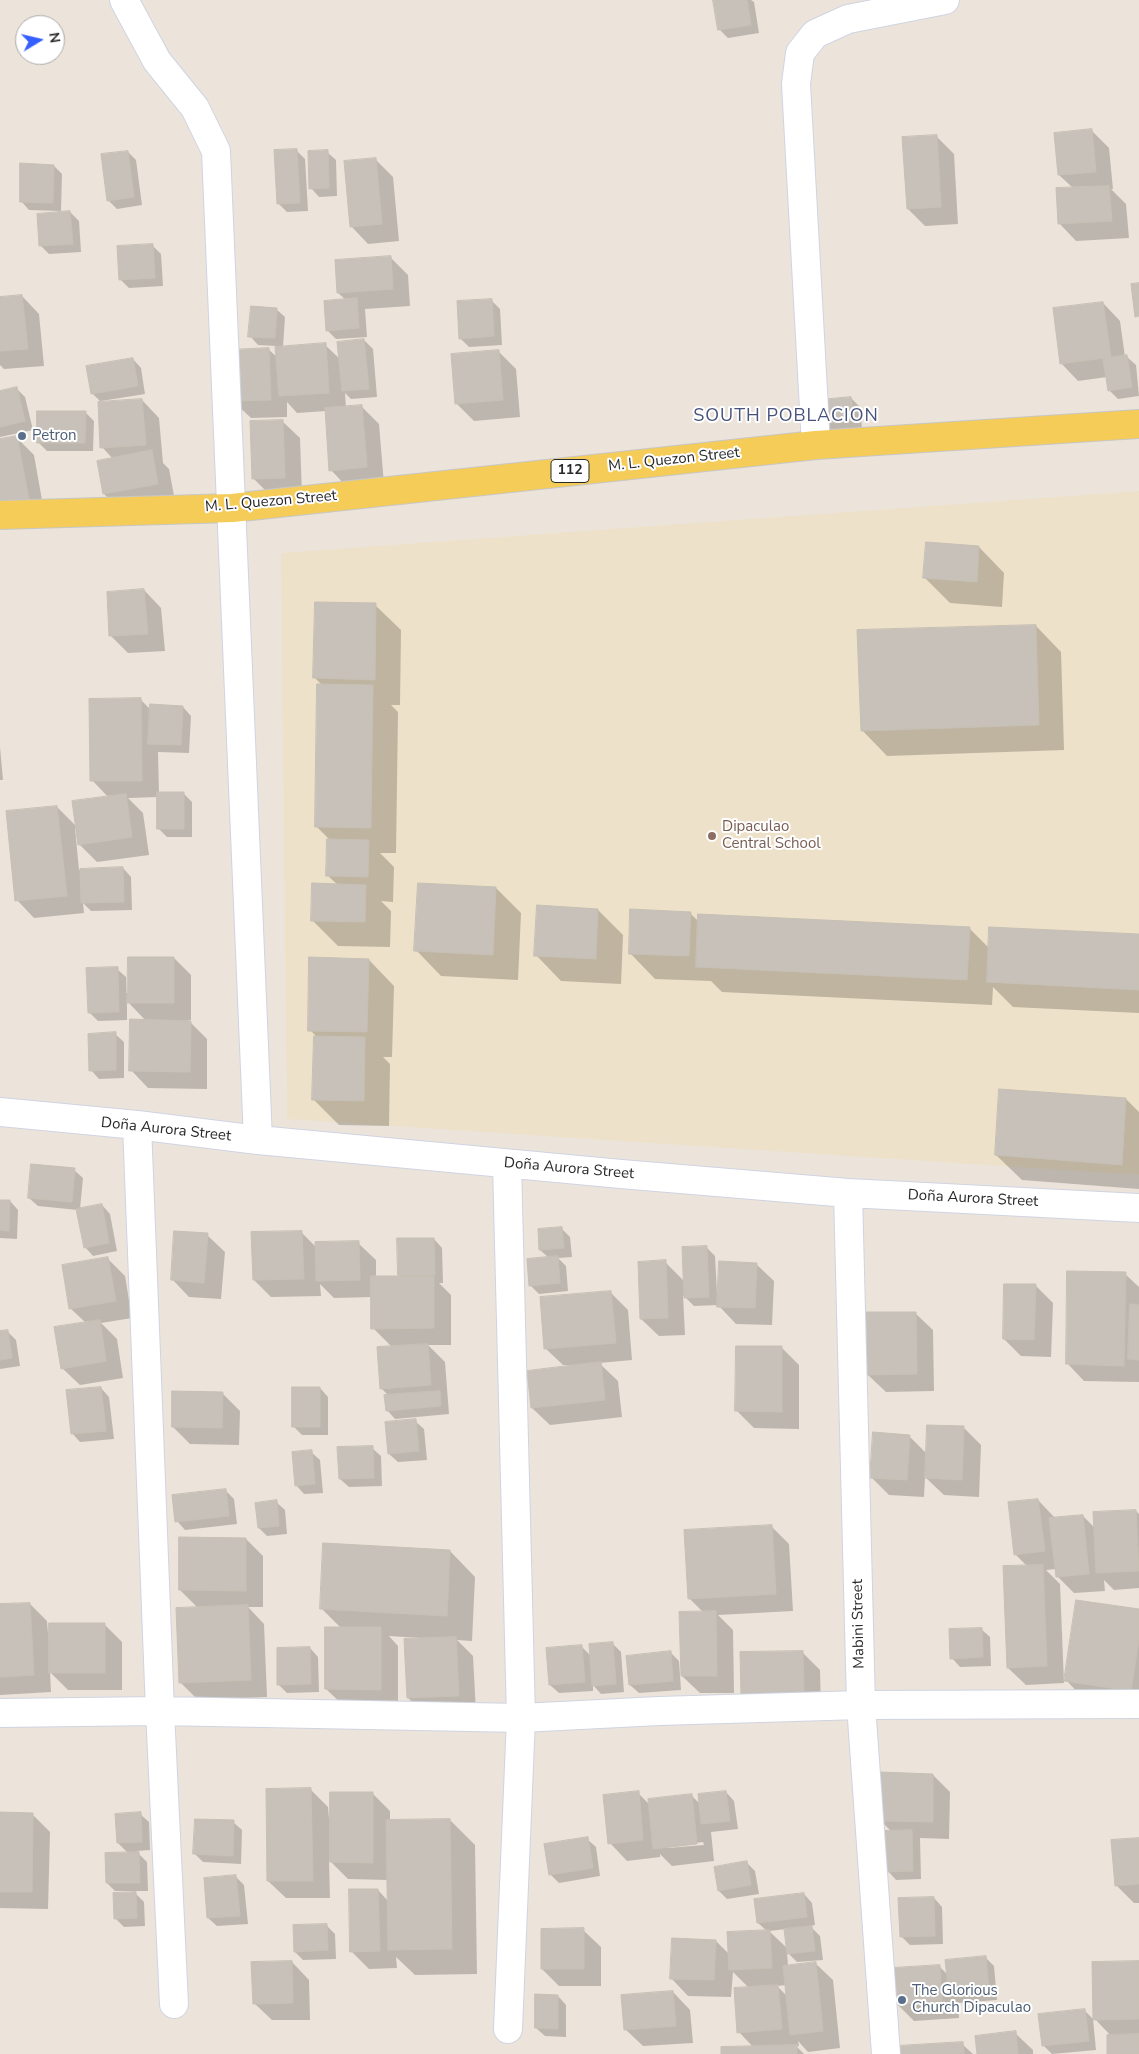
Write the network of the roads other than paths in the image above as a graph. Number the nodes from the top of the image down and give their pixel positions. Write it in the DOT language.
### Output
graph roads {
  1 [pos="124,0"];
  2 [pos="945,0"];
  3 [pos="1139,424"];
  4 [pos="816,445"];
  5 [pos="232,508"];
  6 [pos="0,515"];
  7 [pos="0,1112"];
  8 [pos="137,1125"];
  9 [pos="258,1140"];
  10 [pos="507,1164"];
  11 [pos="848,1193"];
  12 [pos="1139,1208"];
  13 [pos="1139,1704"];
  14 [pos="861,1705"];
  15 [pos="160,1711"];
  16 [pos="0,1713"];
  17 [pos="521,1718"];
  18 [pos="174,2004"];
  19 [pos="508,2030"];
  20 [pos="886,2054"];
  1 -- 5 [label="street"];
  2 -- 4 [label="street"];
  3 -- 4 [label="main road, M. L. Quezon Street / 112"];
  4 -- 5 [label="main road, M. L. Quezon Street / 112"];
  5 -- 6 [label="main road, M. L. Quezon Street / 112"];
  5 -- 9 [label="street"];
  7 -- 8 [label="street, Doña Aurora Street"];
  8 -- 9 [label="street, Doña Aurora Street"];
  8 -- 15 [label="street"];
  9 -- 10 [label="street, Doña Aurora Street"];
  10 -- 11 [label="street, Doña Aurora Street"];
  10 -- 17 [label="street"];
  11 -- 12 [label="street, Doña Aurora Street"];
  11 -- 14 [label="street, Mabini Street"];
  13 -- 14 [label="street"];
  14 -- 17 [label="street"];
  14 -- 20 [label="street, Mabini Street"];
  15 -- 16 [label="street"];
  15 -- 17 [label="street"];
  15 -- 18 [label="street"];
  17 -- 19 [label="street"];
}
